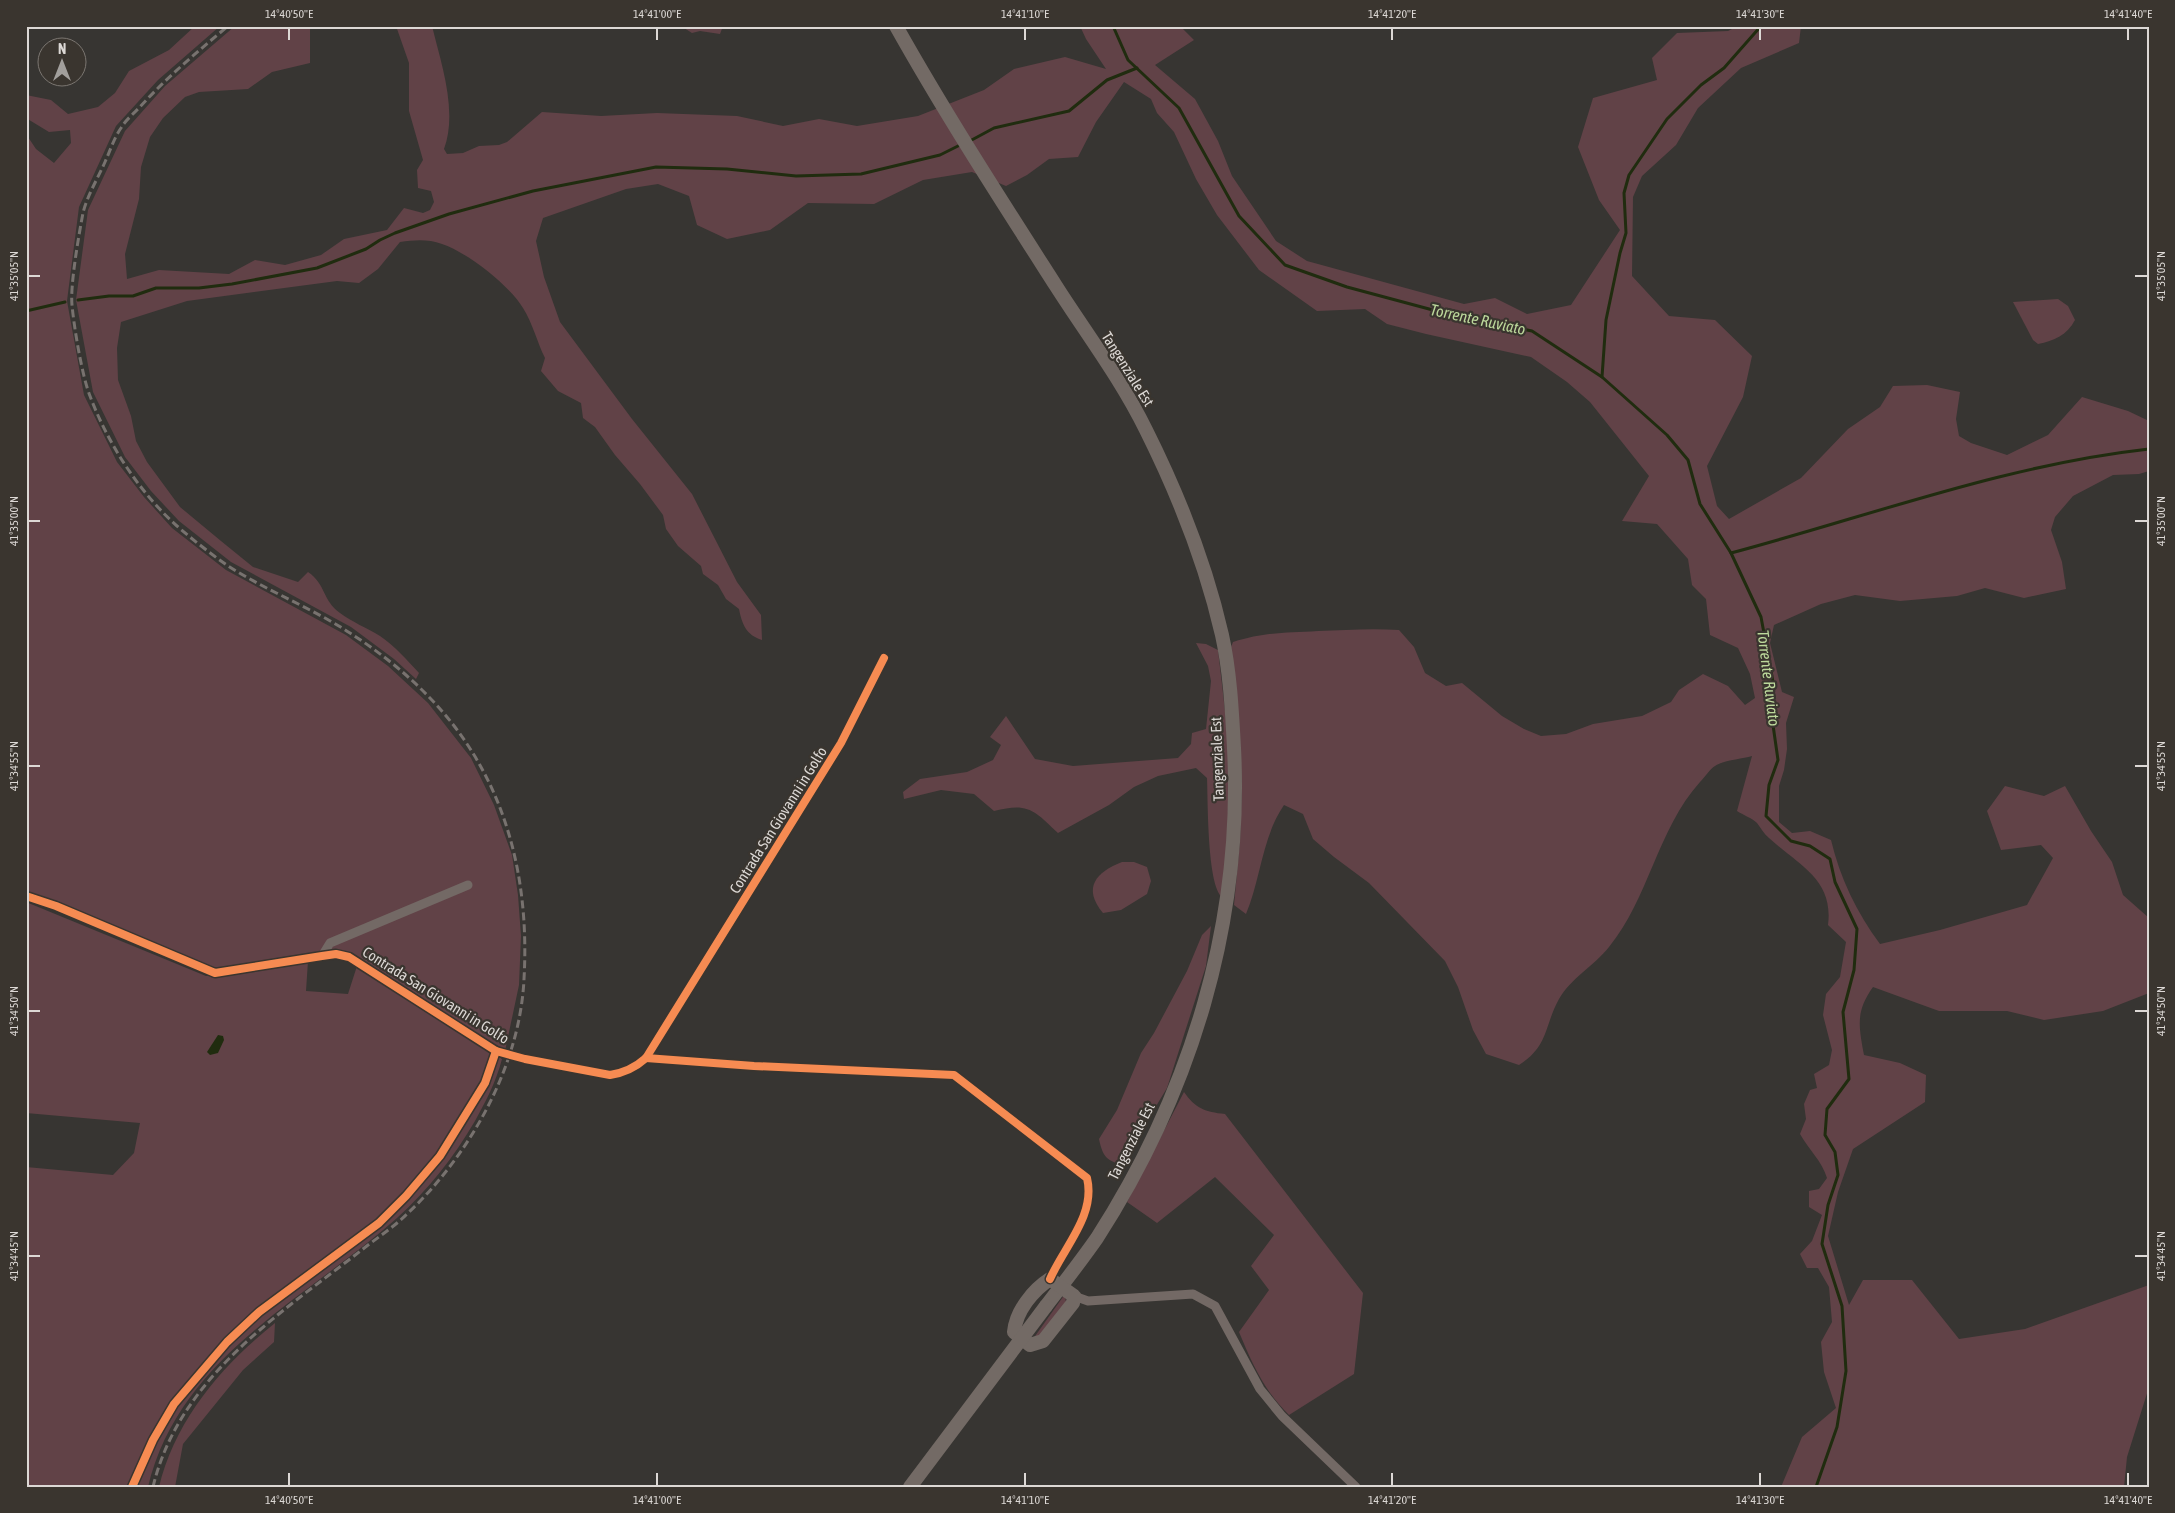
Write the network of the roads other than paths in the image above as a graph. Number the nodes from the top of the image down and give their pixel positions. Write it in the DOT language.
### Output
graph roads {
  1 [pos="896,26"];
  2 [pos="884,658"];
  3 [pos="468,885"];
  4 [pos="26,896"];
  5 [pos="322,956"];
  6 [pos="496,1050"];
  7 [pos="646,1058"];
  8 [pos="1056,1282"];
  9 [pos="1074,1296"];
  10 [pos="132,1487"];
  11 [pos="910,1487"];
  12 [pos="1356,1487"];
  1 -- 8 [label="main road, Tangenziale Est"];
  2 -- 7 [label="street, Contrada San Giovanni in Golfo"];
  3 -- 5 [label="street"];
  4 -- 5 [label="street, Contrada San Giovanni in Golfo"];
  5 -- 6 [label="street, Contrada San Giovanni in Golfo"];
  6 -- 7 [label="street, Contrada San Giovanni in Golfo"];
  6 -- 10 [label="street"];
  7 -- 8 [label="street"];
  8 -- 9 [label="main road"];
  8 -- 9 [label="main road"];
  8 -- 11 [label="main road, Tangenziale Est, bridge"];
  9 -- 12 [label="street"];
}
